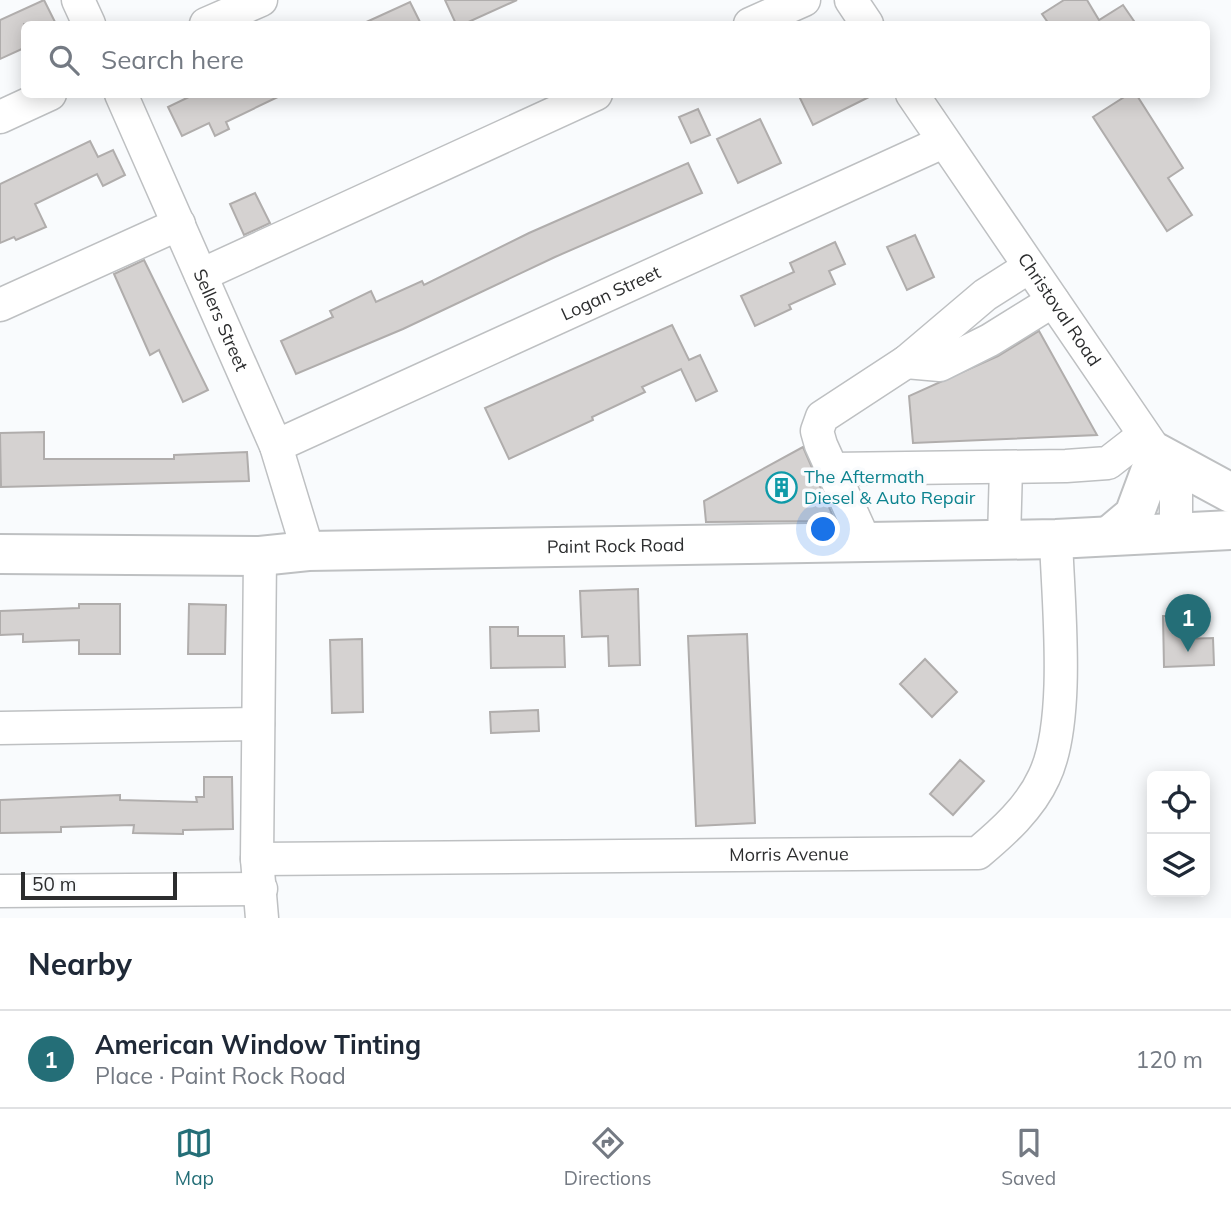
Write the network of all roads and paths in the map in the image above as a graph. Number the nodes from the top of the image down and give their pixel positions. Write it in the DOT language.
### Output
graph roads {
  1 [pos="78,0"];
  2 [pos="261,0"];
  3 [pos="804,0"];
  4 [pos="851,0"];
  5 [pos="88,21"];
  6 [pos="213,21"];
  7 [pos="757,21"];
  8 [pos="865,21"];
  9 [pos="41,98"];
  10 [pos="123,98"];
  11 [pos="587,98"];
  12 [pos="915,98"];
  13 [pos="0,117"];
  14 [pos="943,142"];
  15 [pos="179,224"];
  16 [pos="1029,267"];
  17 [pos="201,275"];
  18 [pos="1053,301"];
  19 [pos="0,305"];
  20 [pos="906,362"];
  21 [pos="1151,444"];
  22 [pos="276,446"];
  23 [pos="1006,467"];
  24 [pos="832,469"];
  25 [pos="1231,493"];
  26 [pos="1231,530"];
  27 [pos="1175,533"];
  28 [pos="1109,536"];
  29 [pos="1056,539"];
  30 [pos="1004,540"];
  31 [pos="865,542"];
  32 [pos="308,551"];
  33 [pos="0,554"];
  34 [pos="260,556"];
  35 [pos="258,724"];
  36 [pos="0,728"];
  37 [pos="260,889"];
  38 [pos="0,891"];
  39 [pos="114,904"];
  1 -- 5 [label="street"];
  2 -- 6 [label="street"];
  3 -- 7 [label="street"];
  4 -- 8 [label="street"];
  9 -- 13 [label="street"];
  10 -- 15 [label="street, Sellers Street"];
  11 -- 17 [label="street"];
  12 -- 14 [label="street, Christoval Road"];
  14 -- 16 [label="street, Christoval Road"];
  14 -- 22 [label="street, Logan Street"];
  15 -- 17 [label="street, Sellers Street"];
  15 -- 19 [label="street"];
  16 -- 18 [label="street, Christoval Road"];
  16 -- 20 [label="street"];
  17 -- 22 [label="street, Sellers Street"];
  18 -- 20 [label="street"];
  18 -- 21 [label="street, Christoval Road"];
  20 -- 24 [label="street"];
  21 -- 23 [label="street"];
  21 -- 25 [label="main road"];
  21 -- 27 [label="street, Christoval Road"];
  21 -- 28 [label="main road"];
  22 -- 32 [label="street, Sellers Street"];
  23 -- 24 [label="street"];
  23 -- 30 [label="street"];
  24 -- 31 [label="street"];
  26 -- 27 [label="main road, Paint Rock Road"];
  27 -- 28 [label="main road, Paint Rock Road"];
  28 -- 29 [label="main road, Paint Rock Road"];
  29 -- 30 [label="main road, Paint Rock Road"];
  29 -- 37 [label="street, Morris Avenue"];
  30 -- 31 [label="main road, Paint Rock Road"];
  31 -- 32 [label="main road, Paint Rock Road"];
  32 -- 34 [label="main road, Paint Rock Road"];
  33 -- 34 [label="main road, Paint Rock Road"];
  34 -- 35 [label="street"];
  35 -- 36 [label="street"];
  35 -- 37 [label="street"];
  37 -- 39 [label="street, Morris Avenue"];
  38 -- 39 [label="street, Morris Avenue"];
}
